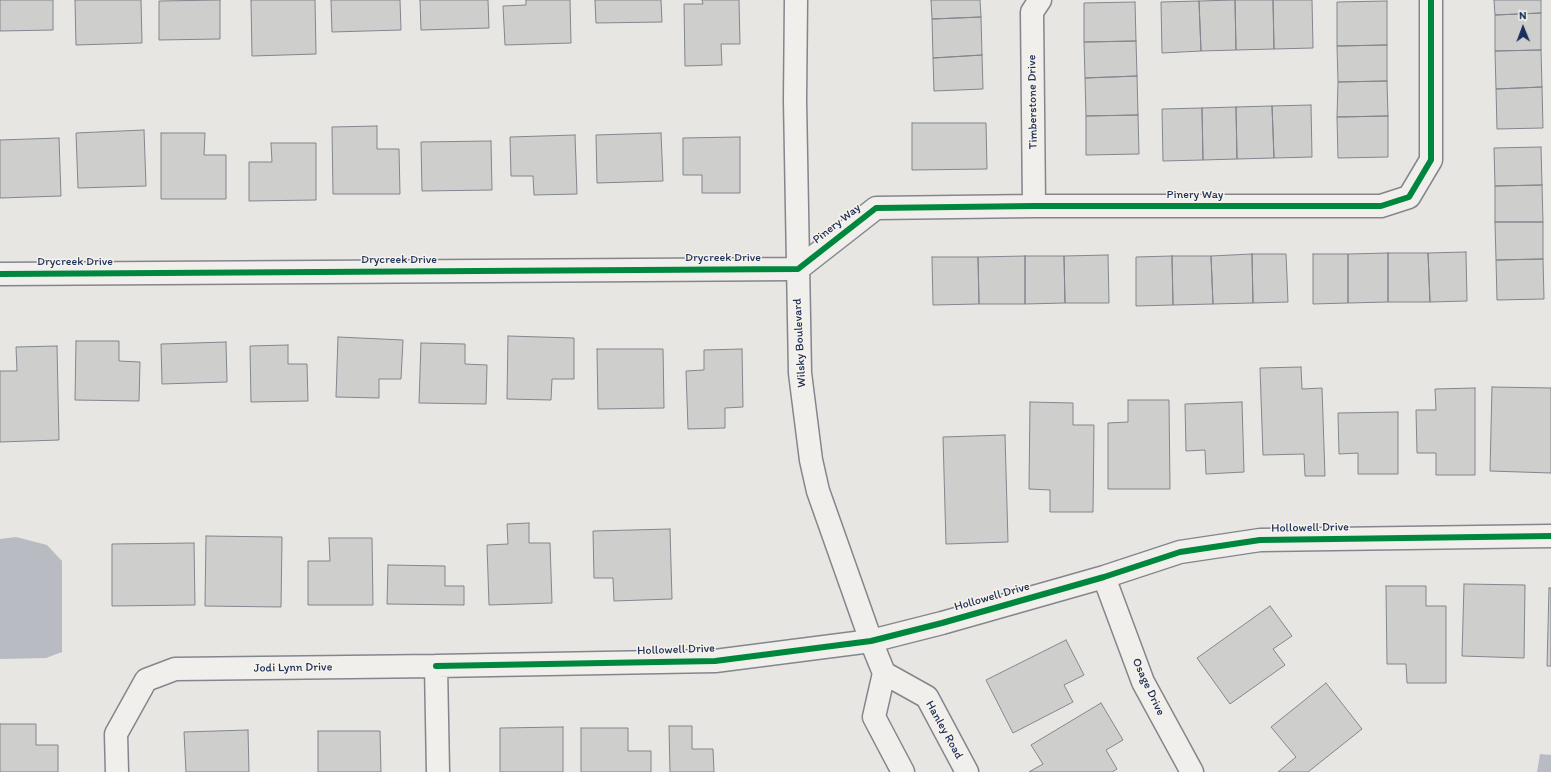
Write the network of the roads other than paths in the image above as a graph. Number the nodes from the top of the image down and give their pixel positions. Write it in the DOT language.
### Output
graph roads {
  1 [pos="796,0"];
  2 [pos="1040,0"];
  3 [pos="1431,0"];
  4 [pos="1034,206"];
  5 [pos="798,269"];
  6 [pos="0,274"];
  7 [pos="1551,536"];
  8 [pos="1104,577"];
  9 [pos="871,640"];
  10 [pos="436,666"];
  11 [pos="884,673"];
  12 [pos="117,772"];
  13 [pos="438,772"];
  14 [pos="903,772"];
  15 [pos="967,772"];
  16 [pos="1192,772"];
  1 -- 5 [label="street, Wilsky Boulevard"];
  2 -- 4 [label="street, Timberstone Drive"];
  3 -- 4 [label="street, Pinery Way"];
  4 -- 5 [label="street, Pinery Way"];
  5 -- 6 [label="street, Drycreek Drive"];
  5 -- 9 [label="street, Wilsky Boulevard"];
  7 -- 8 [label="street, Hollowell Drive"];
  8 -- 9 [label="street, Hollowell Drive"];
  8 -- 16 [label="street, Osage Drive"];
  9 -- 10 [label="street, Hollowell Drive"];
  9 -- 11 [label="street, Wilsky Boulevard"];
  10 -- 12 [label="street, Jodi Lynn Drive"];
  10 -- 13 [label="street"];
  11 -- 14 [label="street"];
  11 -- 15 [label="street, Hanley Road"];
}
